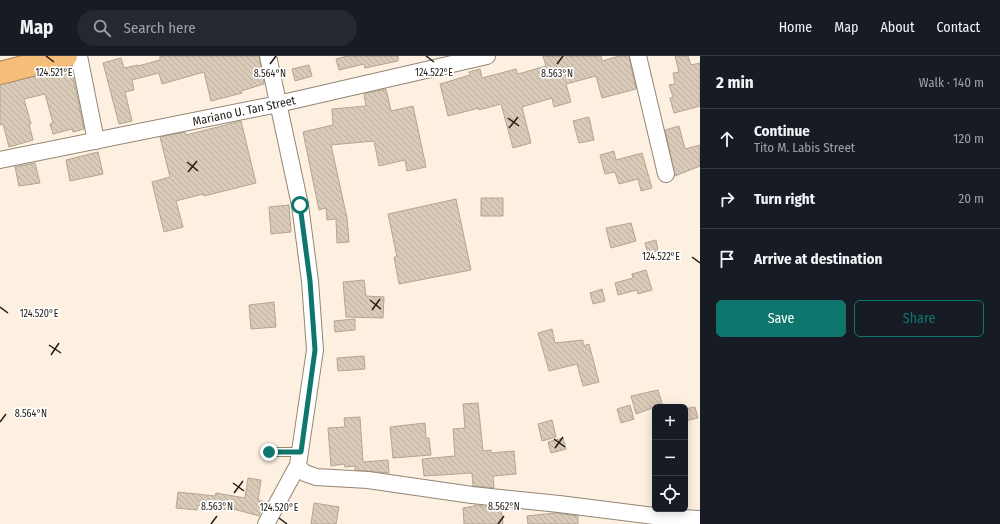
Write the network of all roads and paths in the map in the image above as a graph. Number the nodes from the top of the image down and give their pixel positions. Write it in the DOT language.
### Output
graph roads {
  1 [pos="66,56"];
  2 [pos="79,56"];
  3 [pos="268,56"];
  4 [pos="487,56"];
  5 [pos="638,56"];
  6 [pos="456,59"];
  7 [pos="0,73"];
  8 [pos="278,104"];
  9 [pos="96,141"];
  10 [pos="0,160"];
  11 [pos="666,174"];
  12 [pos="269,452"];
  13 [pos="300,459"];
  14 [pos="624,518"];
  15 [pos="700,519"];
  16 [pos="266,524"];
  1 -- 7 [label="highway"];
  2 -- 9 [label="street"];
  3 -- 8 [label="street"];
  4 -- 6 [label="street, Mariano U. Tan Street"];
  5 -- 11 [label="street"];
  6 -- 8 [label="street, Mariano U. Tan Street"];
  8 -- 9 [label="street, Mariano U. Tan Street"];
  8 -- 13 [label="street"];
  9 -- 10 [label="street, Mariano U. Tan Street"];
  12 -- 13 [label="lane"];
  13 -- 14 [label="street"];
  13 -- 16 [label="street"];
  14 -- 15 [label="street"];
}
